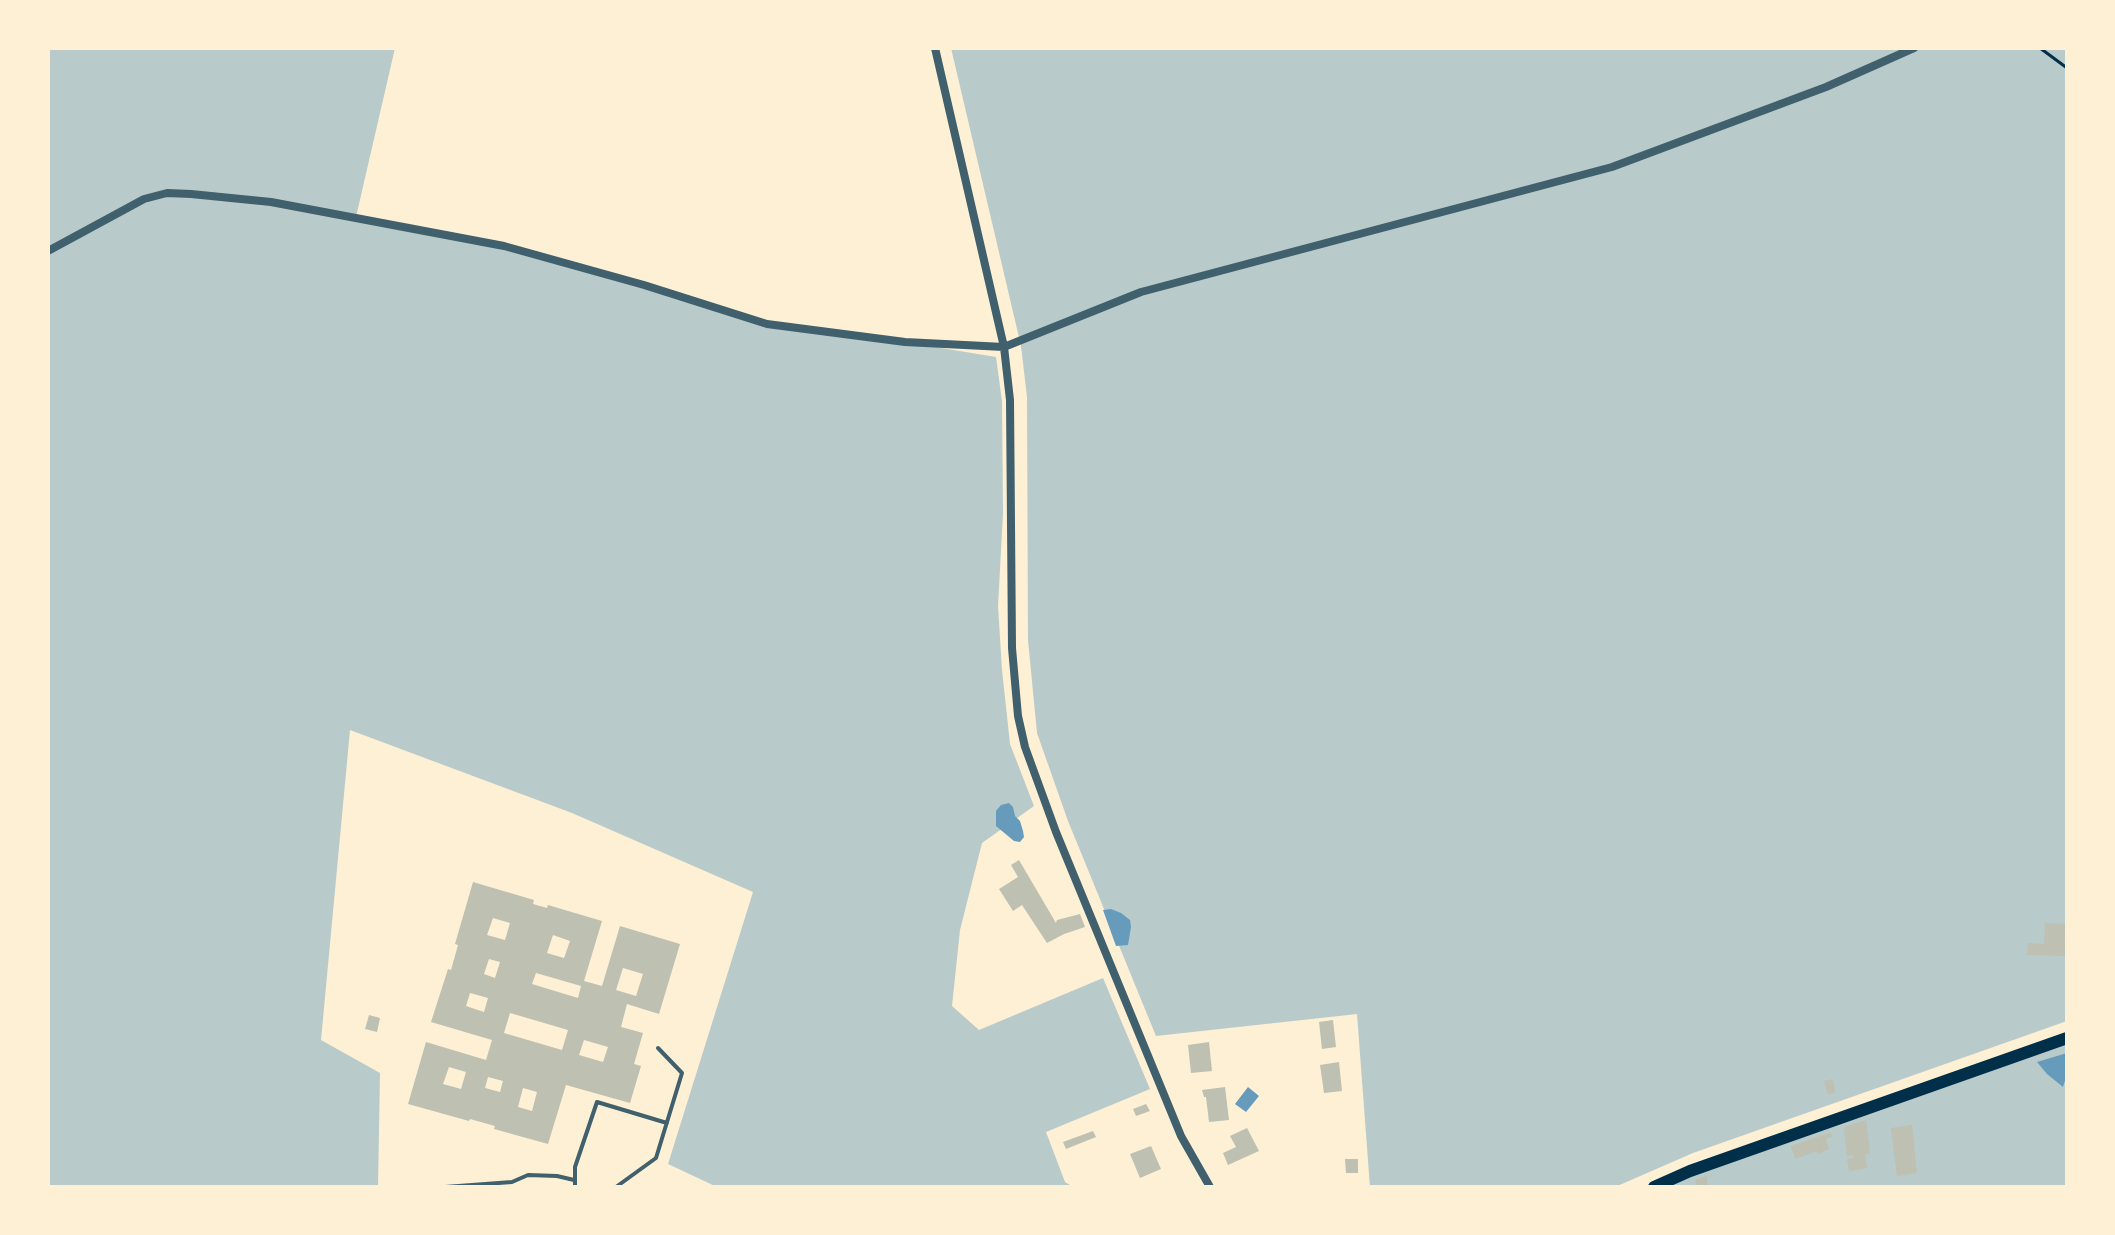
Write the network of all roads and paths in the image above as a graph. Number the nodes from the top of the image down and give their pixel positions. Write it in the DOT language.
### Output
graph roads {
  1 [pos="935,48"];
  2 [pos="1914,48"];
  3 [pos="2040,48"];
  4 [pos="2067,68"];
  5 [pos="48,251"];
  6 [pos="1004,347"];
  7 [pos="2067,1038"];
  8 [pos="658,1048"];
  9 [pos="667,1123"];
  10 [pos="574,1180"];
  11 [pos="445,1187"];
  12 [pos="575,1187"];
  13 [pos="616,1187"];
  14 [pos="1210,1187"];
  15 [pos="1654,1187"];
  1 -- 6 [label="street"];
  2 -- 6 [label="street"];
  3 -- 4 [label="path"];
  5 -- 6 [label="street"];
  6 -- 14 [label="street"];
  7 -- 15 [label="main road"];
  8 -- 9 [label="lane"];
  9 -- 10 [label="lane"];
  9 -- 13 [label="lane"];
  10 -- 11 [label="lane"];
  10 -- 12 [label="lane"];
}
